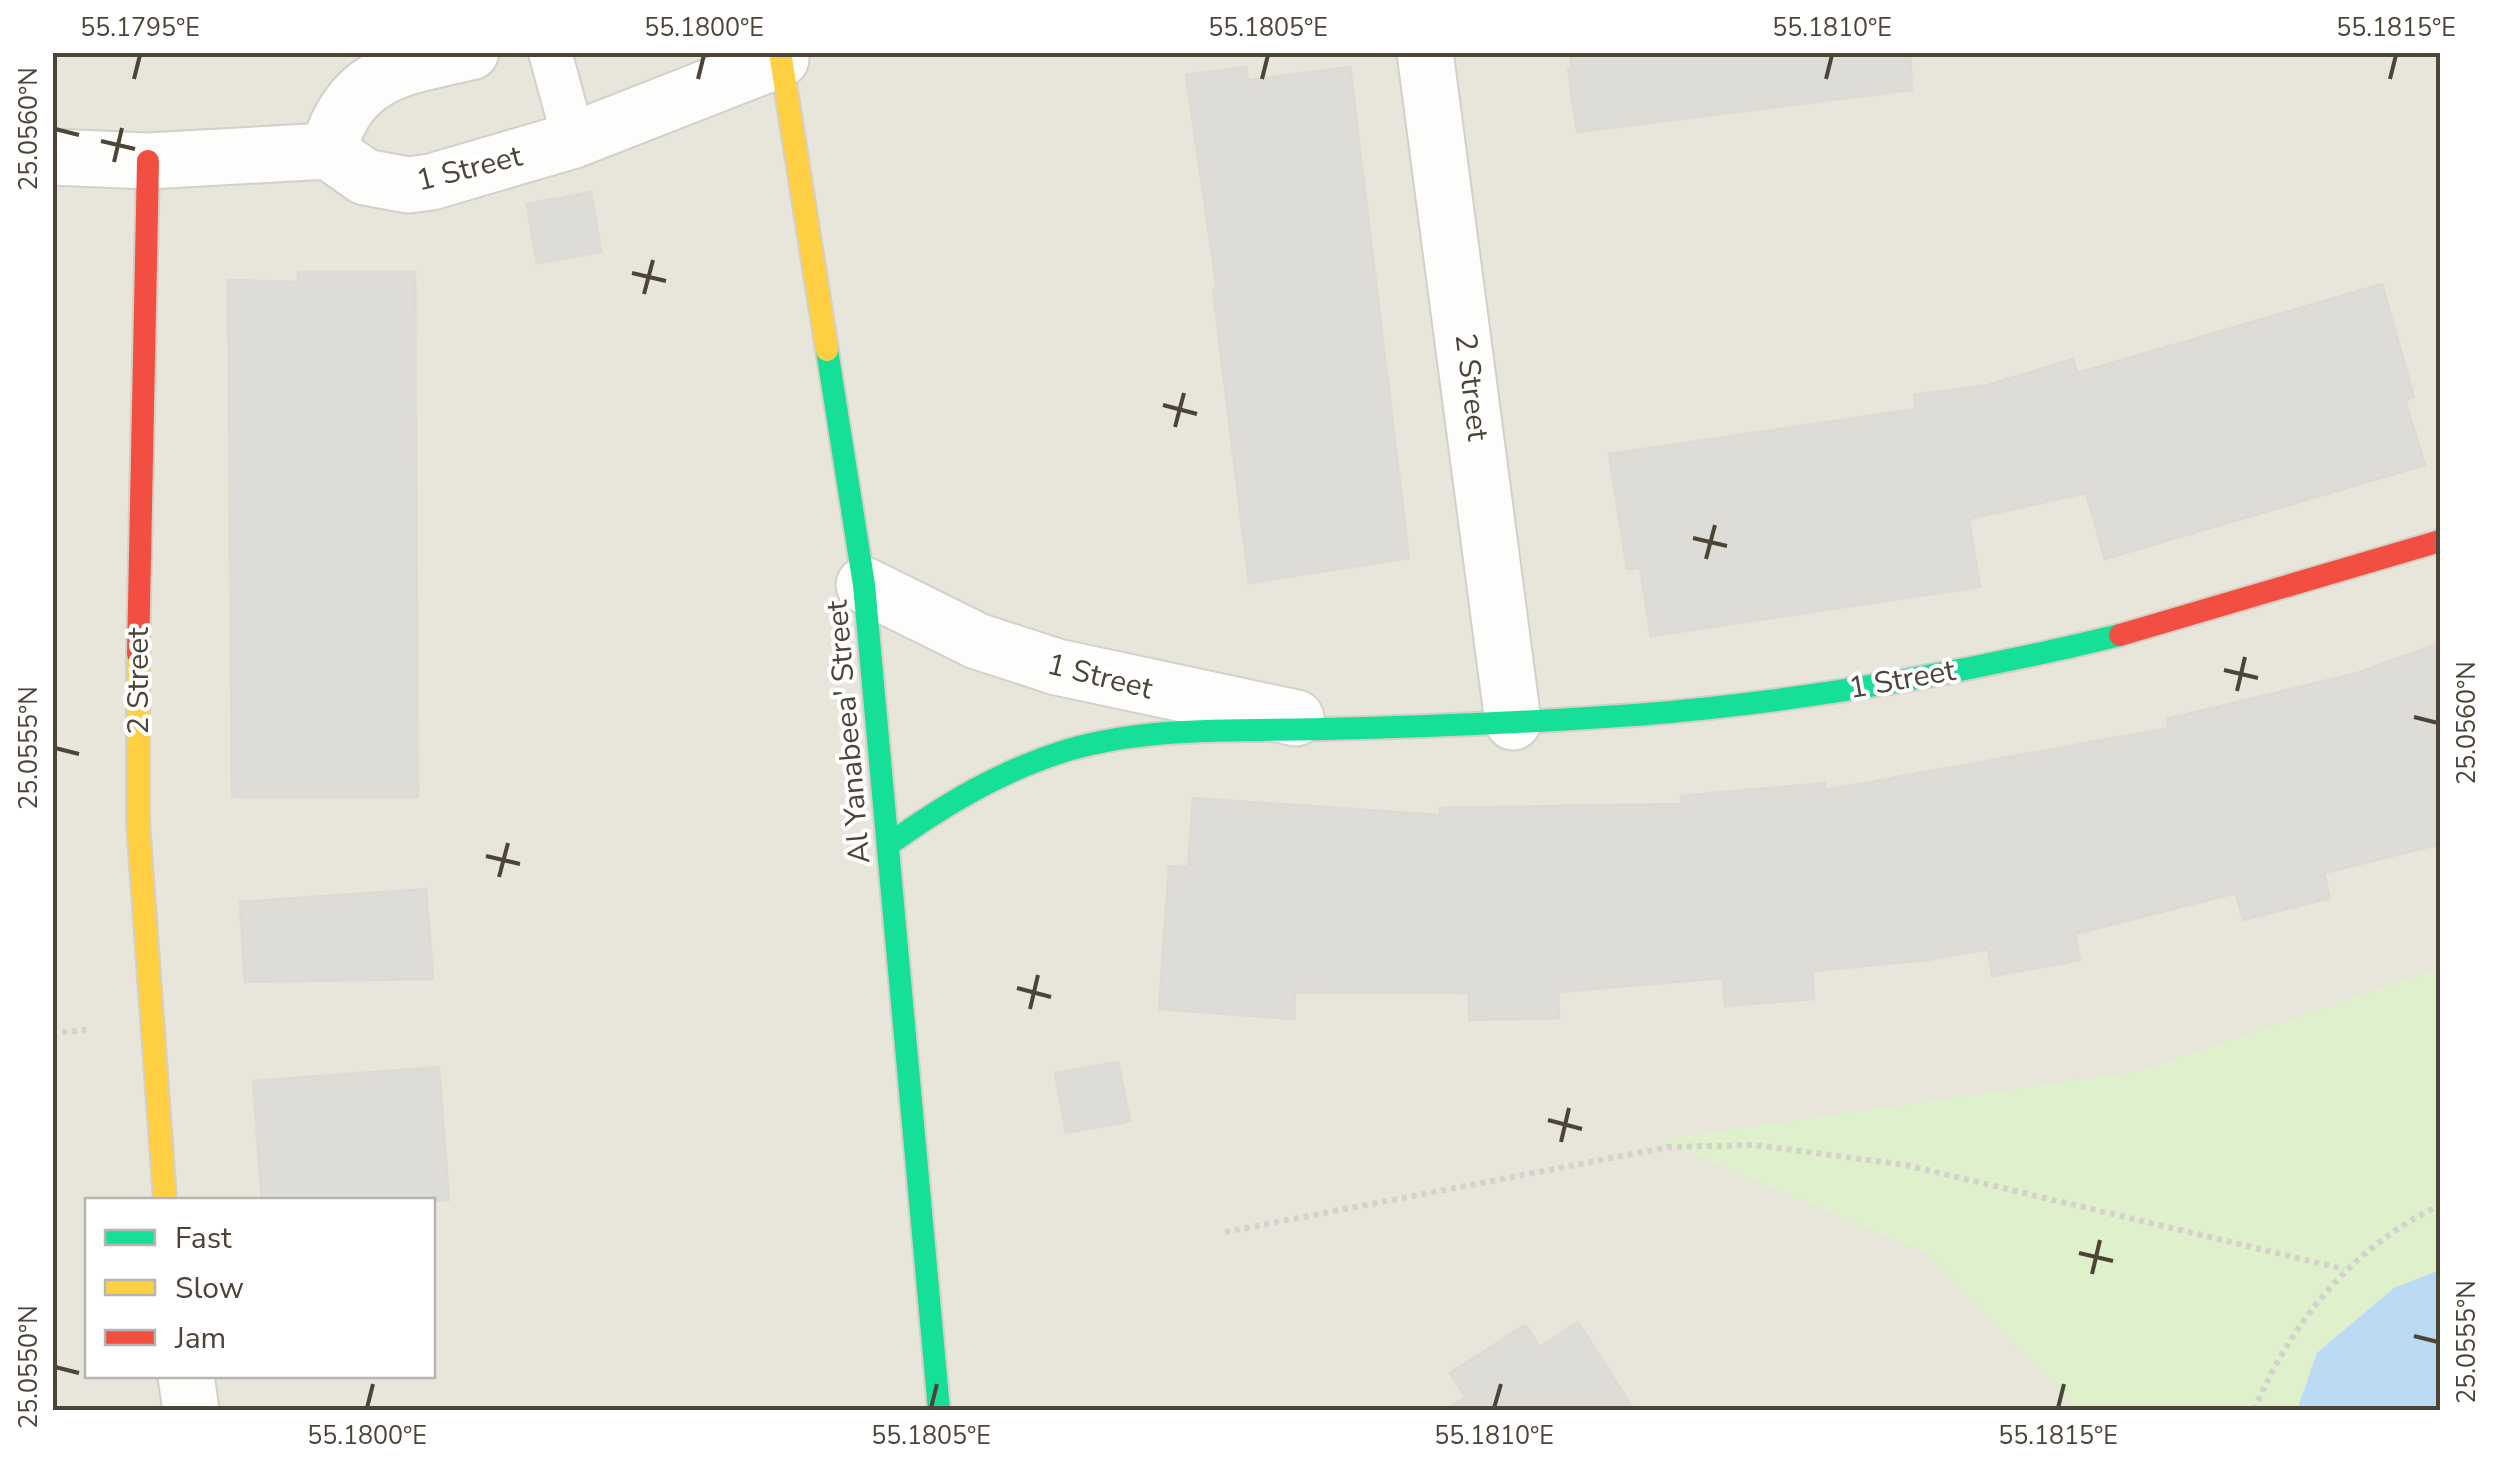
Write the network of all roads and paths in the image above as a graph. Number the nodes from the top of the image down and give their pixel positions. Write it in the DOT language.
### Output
graph roads {
  1 [pos="471,52"];
  2 [pos="550,52"];
  3 [pos="1425,52"];
  4 [pos="781,56"];
  5 [pos="574,140"];
  6 [pos="328,152"];
  7 [pos="52,157"];
  8 [pos="148,161"];
  9 [pos="2440,541"];
  10 [pos="864,585"];
  11 [pos="1513,722"];
  12 [pos="1348,729"];
  13 [pos="888,844"];
  14 [pos="165,1198"];
  15 [pos="2440,1205"];
  16 [pos="1225,1232"];
  17 [pos="2344,1270"];
  18 [pos="186,1378"];
  19 [pos="191,1410"];
  20 [pos="939,1410"];
  21 [pos="2254,1410"];
  1 -- 6 [label="street"];
  2 -- 5 [label="lane"];
  3 -- 11 [label="street, 2 Street"];
  4 -- 5 [label="street, 1 Street"];
  4 -- 10 [label="street, Al Yanabeea' Street"];
  5 -- 6 [label="street, 1 Street"];
  6 -- 8 [label="street"];
  7 -- 8 [label="street"];
  8 -- 14 [label="street, 2 Street"];
  9 -- 11 [label="street, 1 Street"];
  10 -- 12 [label="street, 1 Street"];
  10 -- 13 [label="street, Al Yanabeea' Street"];
  11 -- 12 [label="street, 1 Street"];
  12 -- 13 [label="street, 1 Street"];
  13 -- 20 [label="street, Al Yanabeea' Street"];
  15 -- 17 [label="path"];
  16 -- 17 [label="path"];
  17 -- 21 [label="path"];
  18 -- 19 [label="street"];
}
